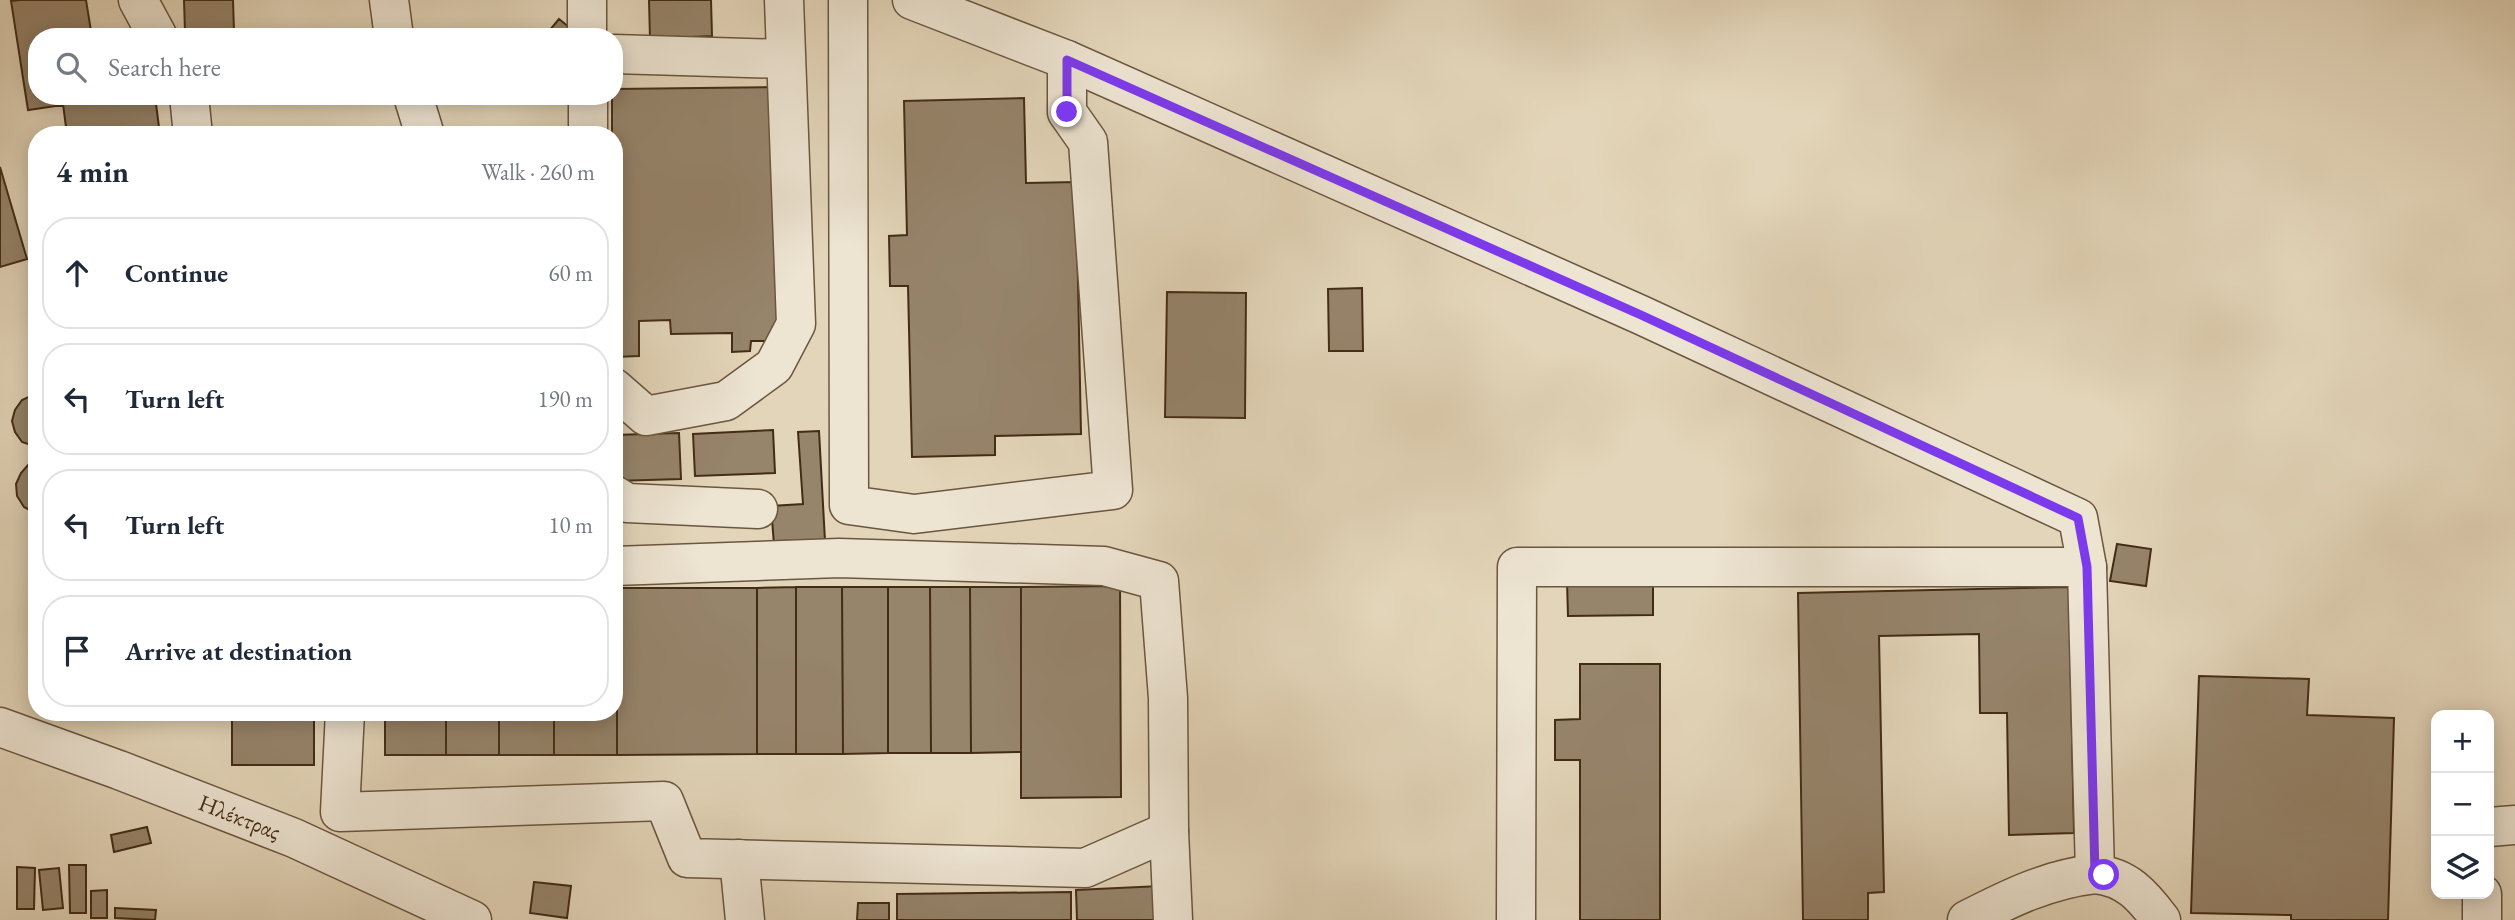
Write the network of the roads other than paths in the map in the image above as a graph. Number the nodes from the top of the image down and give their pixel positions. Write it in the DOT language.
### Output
graph roads {
  1 [pos="138,0"];
  2 [pos="390,0"];
  3 [pos="587,0"];
  4 [pos="783,0"];
  5 [pos="848,0"];
  6 [pos="912,0"];
  7 [pos="153,28"];
  8 [pos="393,28"];
  9 [pos="587,28"];
  10 [pos="623,54"];
  11 [pos="785,59"];
  12 [pos="1067,60"];
  13 [pos="190,105"];
  14 [pos="416,105"];
  15 [pos="588,105"];
  16 [pos="191,126"];
  17 [pos="422,126"];
  18 [pos="588,126"];
  19 [pos="623,396"];
  20 [pos="623,501"];
  21 [pos="758,509"];
  22 [pos="623,566"];
  23 [pos="2087,567"];
  24 [pos="345,721"];
  25 [pos="0,727"];
  26 [pos="2515,825"];
  27 [pos="2494,827"];
  28 [pos="1169,831"];
  29 [pos="739,859"];
  30 [pos="2095,874"];
  31 [pos="2483,899"];
  32 [pos="472,920"];
  33 [pos="745,920"];
  34 [pos="1173,920"];
  35 [pos="1516,920"];
  36 [pos="1967,920"];
  37 [pos="2161,920"];
  38 [pos="2482,920"];
  1 -- 7 [label="street"];
  2 -- 8 [label="street"];
  3 -- 9 [label="street"];
  4 -- 11 [label="street"];
  5 -- 12 [label="street"];
  6 -- 12 [label="street"];
  10 -- 11 [label="street"];
  11 -- 19 [label="street"];
  12 -- 23 [label="street"];
  13 -- 16 [label="street"];
  14 -- 17 [label="street"];
  15 -- 18 [label="street"];
  20 -- 21 [label="street"];
  22 -- 28 [label="street"];
  23 -- 30 [label="street"];
  23 -- 35 [label="street"];
  24 -- 29 [label="street"];
  25 -- 32 [label="street, Ηλέκτρας"];
  26 -- 27 [label="street"];
  28 -- 29 [label="street"];
  28 -- 34 [label="street"];
  29 -- 33 [label="street"];
  30 -- 36 [label="street"];
  30 -- 37 [label="street"];
  31 -- 38 [label="street"];
}
